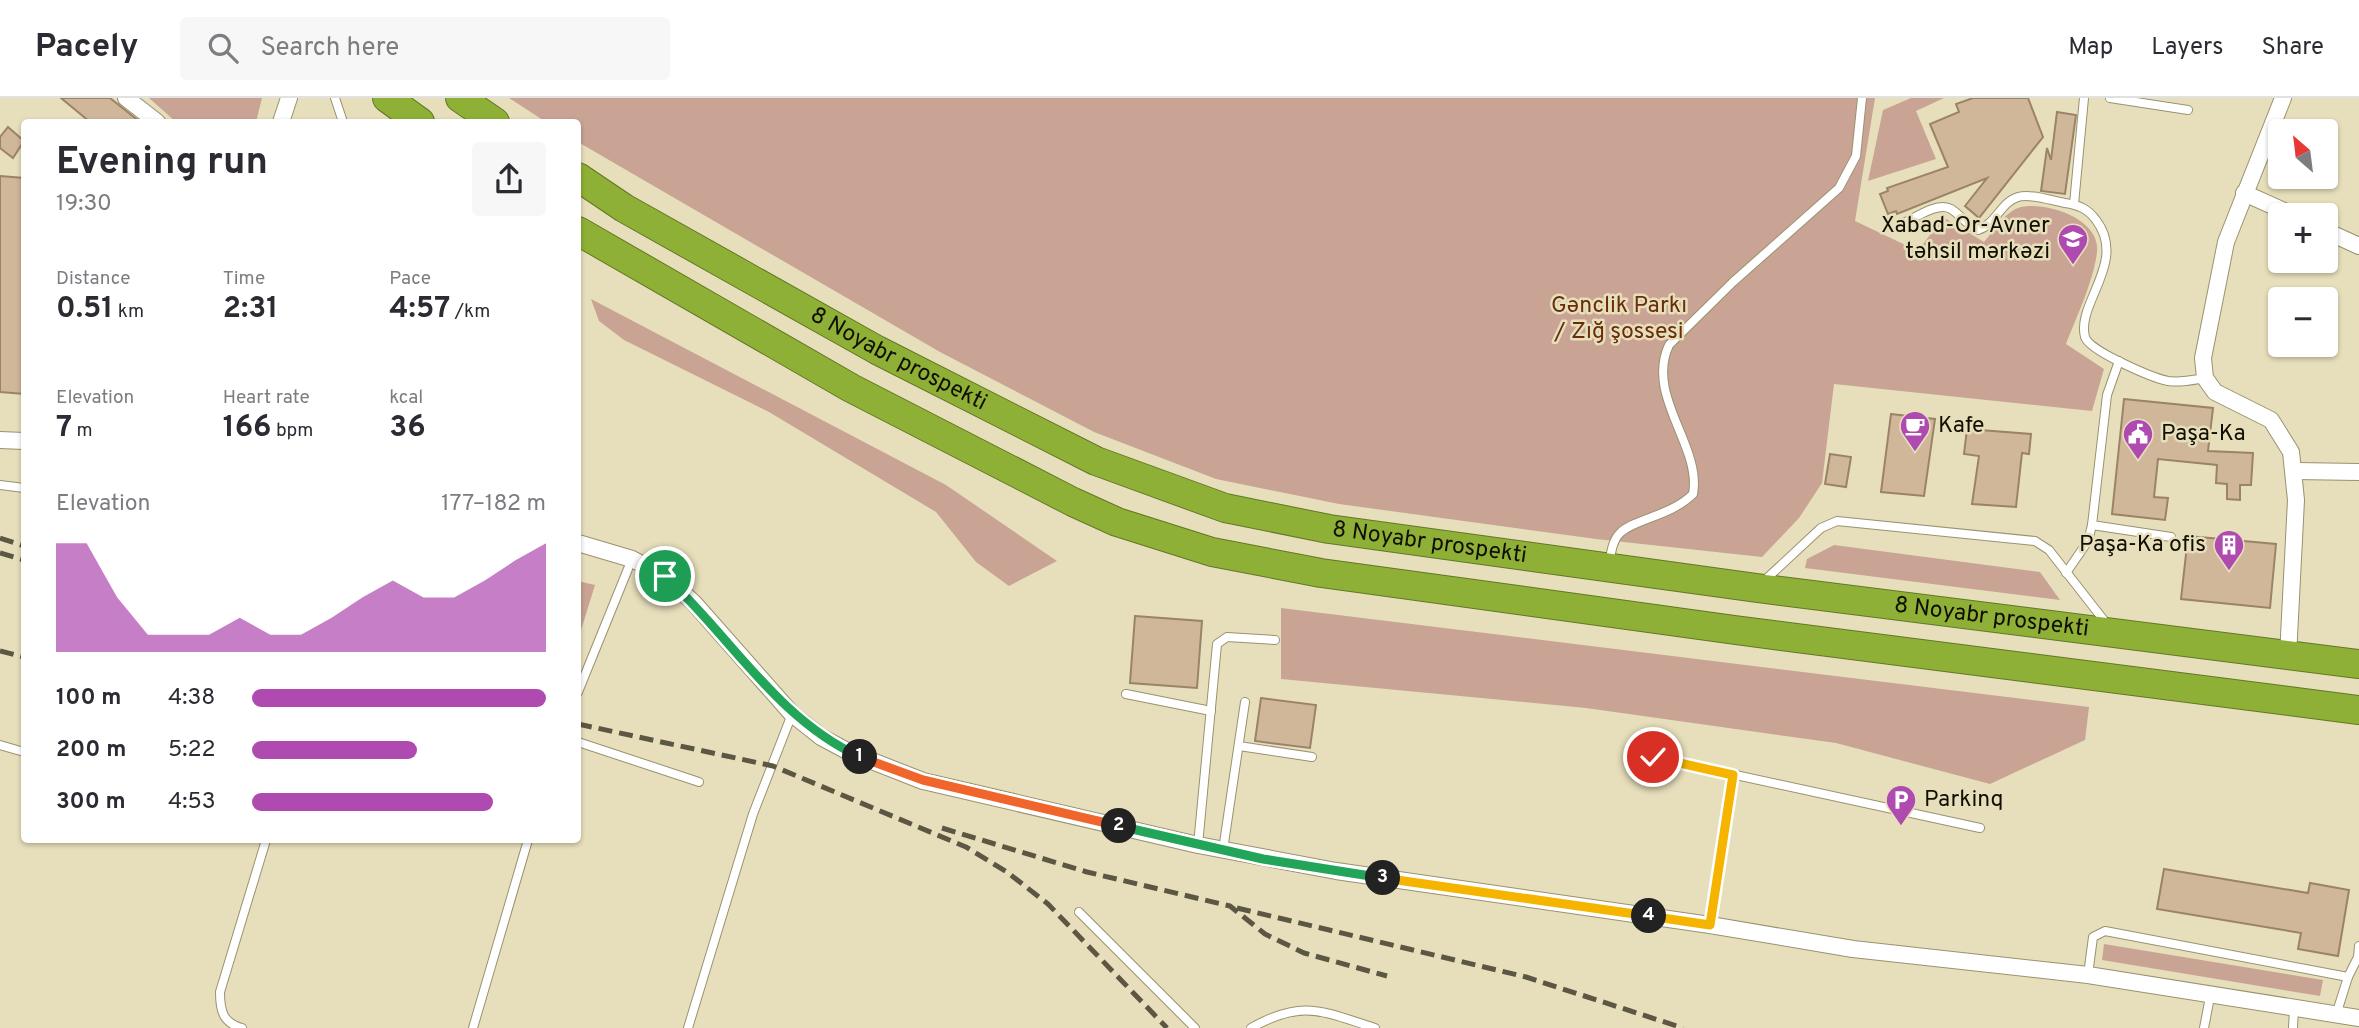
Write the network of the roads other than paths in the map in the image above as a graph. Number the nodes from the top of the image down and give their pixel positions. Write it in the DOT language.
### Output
graph roads {
  1 [pos="126,98"];
  2 [pos="289,98"];
  3 [pos="335,98"];
  4 [pos="387,98"];
  5 [pos="460,98"];
  6 [pos="1862,98"];
  7 [pos="2084,98"];
  8 [pos="2110,98"];
  9 [pos="2283,98"];
  10 [pos="2188,110"];
  11 [pos="153,119"];
  12 [pos="282,119"];
  13 [pos="342,119"];
  14 [pos="416,119"];
  15 [pos="491,119"];
  16 [pos="581,179"];
  17 [pos="2244,192"];
  18 [pos="2268,203"];
  19 [pos="2074,204"];
  20 [pos="1902,224"];
  21 [pos="581,233"];
  22 [pos="2338,236"];
  23 [pos="2359,246"];
  24 [pos="2119,361"];
  25 [pos="2205,378"];
  26 [pos="0,440"];
  27 [pos="21,441"];
  28 [pos="2295,471"];
  29 [pos="2359,472"];
  30 [pos="0,485"];
  31 [pos="21,488"];
  32 [pos="2092,525"];
  33 [pos="2171,537"];
  34 [pos="581,545"];
  35 [pos="632,559"];
  36 [pos="1608,566"];
  37 [pos="2066,573"];
  38 [pos="1757,588"];
  39 [pos="2114,634"];
  40 [pos="1275,640"];
  41 [pos="2288,656"];
  42 [pos="2359,664"];
  43 [pos="581,685"];
  44 [pos="1126,694"];
  45 [pos="1245,702"];
  46 [pos="2359,710"];
  47 [pos="1211,711"];
  48 [pos="792,714"];
  49 [pos="581,743"];
  50 [pos="0,745"];
  51 [pos="1238,746"];
  52 [pos="21,751"];
  53 [pos="1311,757"];
  54 [pos="1653,757"];
  55 [pos="1733,775"];
  56 [pos="699,782"];
  57 [pos="1980,828"];
  58 [pos="265,843"];
  59 [pos="527,843"];
  60 [pos="1198,845"];
  61 [pos="1223,850"];
  62 [pos="1079,912"];
  63 [pos="1710,925"];
  64 [pos="2359,946"];
  65 [pos="2088,975"];
  66 [pos="2348,976"];
  67 [pos="2210,997"];
  68 [pos="2294,1009"];
  69 [pos="2336,1015"];
  70 [pos="2359,1018"];
  71 [pos="242,1028"];
  72 [pos="473,1028"];
  73 [pos="688,1028"];
  74 [pos="1195,1028"];
  75 [pos="1251,1028"];
  76 [pos="1375,1028"];
  77 [pos="2204,1028"];
  78 [pos="2294,1028"];
  1 -- 11 [label="street"];
  2 -- 12 [label="street"];
  3 -- 13 [label="lane"];
  4 -- 14 [label="highway"];
  5 -- 15 [label="highway"];
  6 -- 36 [label="lane"];
  7 -- 19 [label="lane"];
  8 -- 10 [label="lane"];
  9 -- 17 [label="street"];
  16 -- 36 [label="highway, 8 Noyabr prospekti"];
  17 -- 18 [label="street"];
  17 -- 25 [label="street"];
  19 -- 20 [label="lane"];
  19 -- 24 [label="lane"];
  21 -- 46 [label="highway, 8 Noyabr prospekti"];
  22 -- 23 [label="street"];
  24 -- 25 [label="lane"];
  24 -- 32 [label="lane"];
  25 -- 28 [label="street"];
  26 -- 27 [label="street"];
  28 -- 29 [label="street"];
  28 -- 41 [label="street"];
  30 -- 31 [label="lane"];
  32 -- 33 [label="lane"];
  32 -- 37 [label="lane"];
  34 -- 35 [label="street"];
  35 -- 43 [label="lane"];
  35 -- 48 [label="street"];
  36 -- 38 [label="highway, 8 Noyabr prospekti"];
  37 -- 38 [label="lane"];
  37 -- 39 [label="lane"];
  38 -- 39 [label="highway, 8 Noyabr prospekti"];
  39 -- 41 [label="highway, 8 Noyabr prospekti"];
  40 -- 47 [label="lane"];
  41 -- 42 [label="highway, 8 Noyabr prospekti"];
  44 -- 47 [label="lane"];
  45 -- 51 [label="lane"];
  47 -- 60 [label="lane"];
  48 -- 60 [label="street"];
  48 -- 73 [label="lane"];
  49 -- 56 [label="lane"];
  50 -- 52 [label="lane"];
  51 -- 53 [label="lane"];
  51 -- 61 [label="lane"];
  54 -- 55 [label="lane"];
  55 -- 57 [label="lane"];
  55 -- 63 [label="lane"];
  58 -- 71 [label="lane"];
  59 -- 72 [label="lane"];
  60 -- 61 [label="street"];
  61 -- 63 [label="street"];
  62 -- 74 [label="lane"];
  63 -- 65 [label="street"];
  64 -- 66 [label="lane"];
  65 -- 66 [label="lane"];
  65 -- 67 [label="street"];
  66 -- 69 [label="lane"];
  67 -- 68 [label="street"];
  67 -- 77 [label="lane"];
  68 -- 69 [label="street"];
  68 -- 78 [label="lane"];
  69 -- 70 [label="street"];
  75 -- 76 [label="lane"];
}
